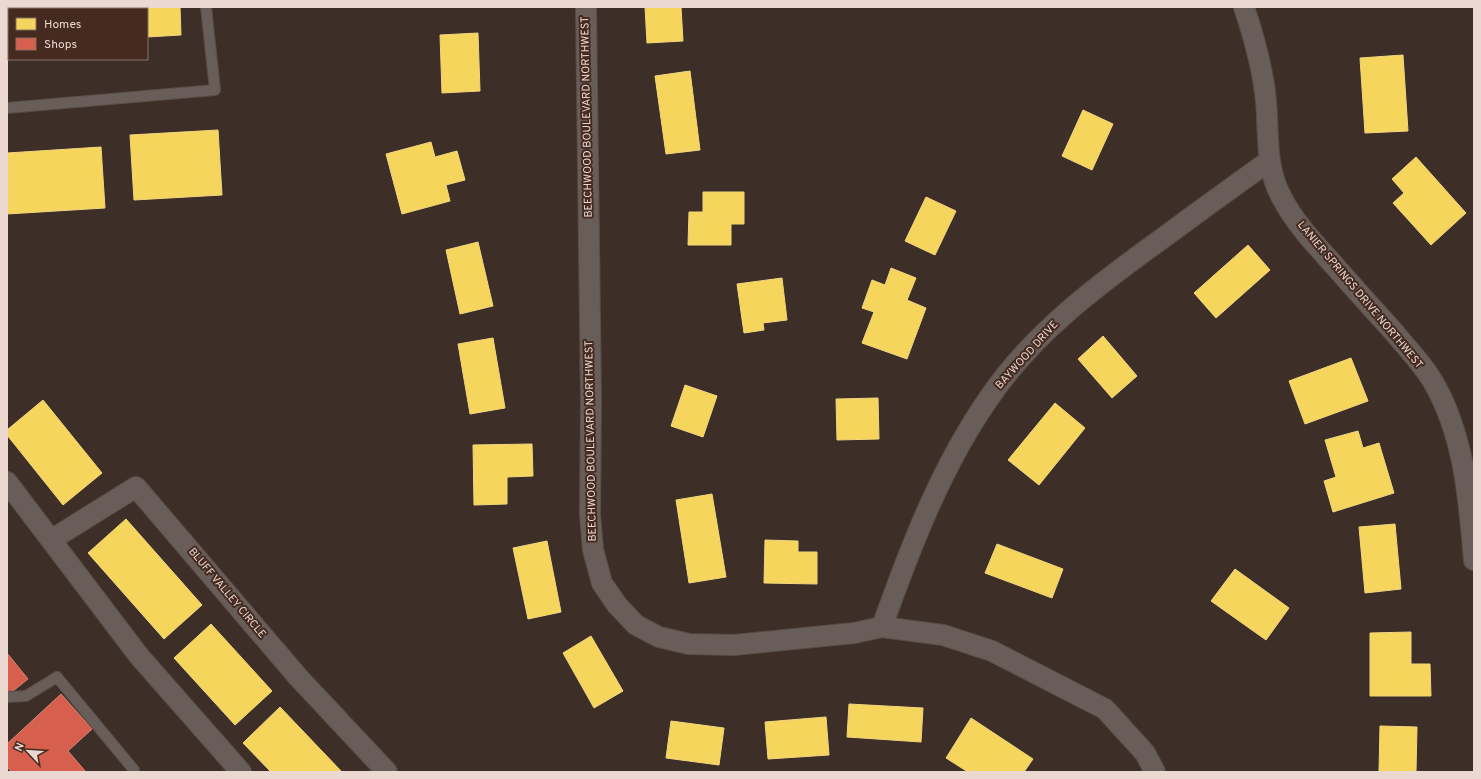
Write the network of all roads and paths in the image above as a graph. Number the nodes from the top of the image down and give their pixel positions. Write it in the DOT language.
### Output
graph roads {
  1 [pos="206,7"];
  2 [pos="586,7"];
  3 [pos="1244,7"];
  4 [pos="7,108"];
  5 [pos="1269,161"];
  6 [pos="7,482"];
  7 [pos="51,540"];
  8 [pos="1474,560"];
  9 [pos="882,627"];
  10 [pos="7,697"];
  11 [pos="134,770"];
  12 [pos="241,772"];
  13 [pos="386,772"];
  14 [pos="1155,772"];
  1 -- 4 [label="lane"];
  2 -- 9 [label="street, BEECHWOOD BOULEVARD NORTHWEST"];
  3 -- 5 [label="street, LANIER SPRINGS DRIVE NORTHWEST"];
  5 -- 8 [label="street, LANIER SPRINGS DRIVE NORTHWEST"];
  5 -- 9 [label="street, BAYWOOD DRIVE"];
  6 -- 7 [label="street"];
  7 -- 12 [label="street"];
  7 -- 13 [label="street, BLUFF VALLEY CIRCLE"];
  9 -- 14 [label="street, BEECHWOOD BOULEVARD NORTHWEST"];
  10 -- 11 [label="lane"];
}
